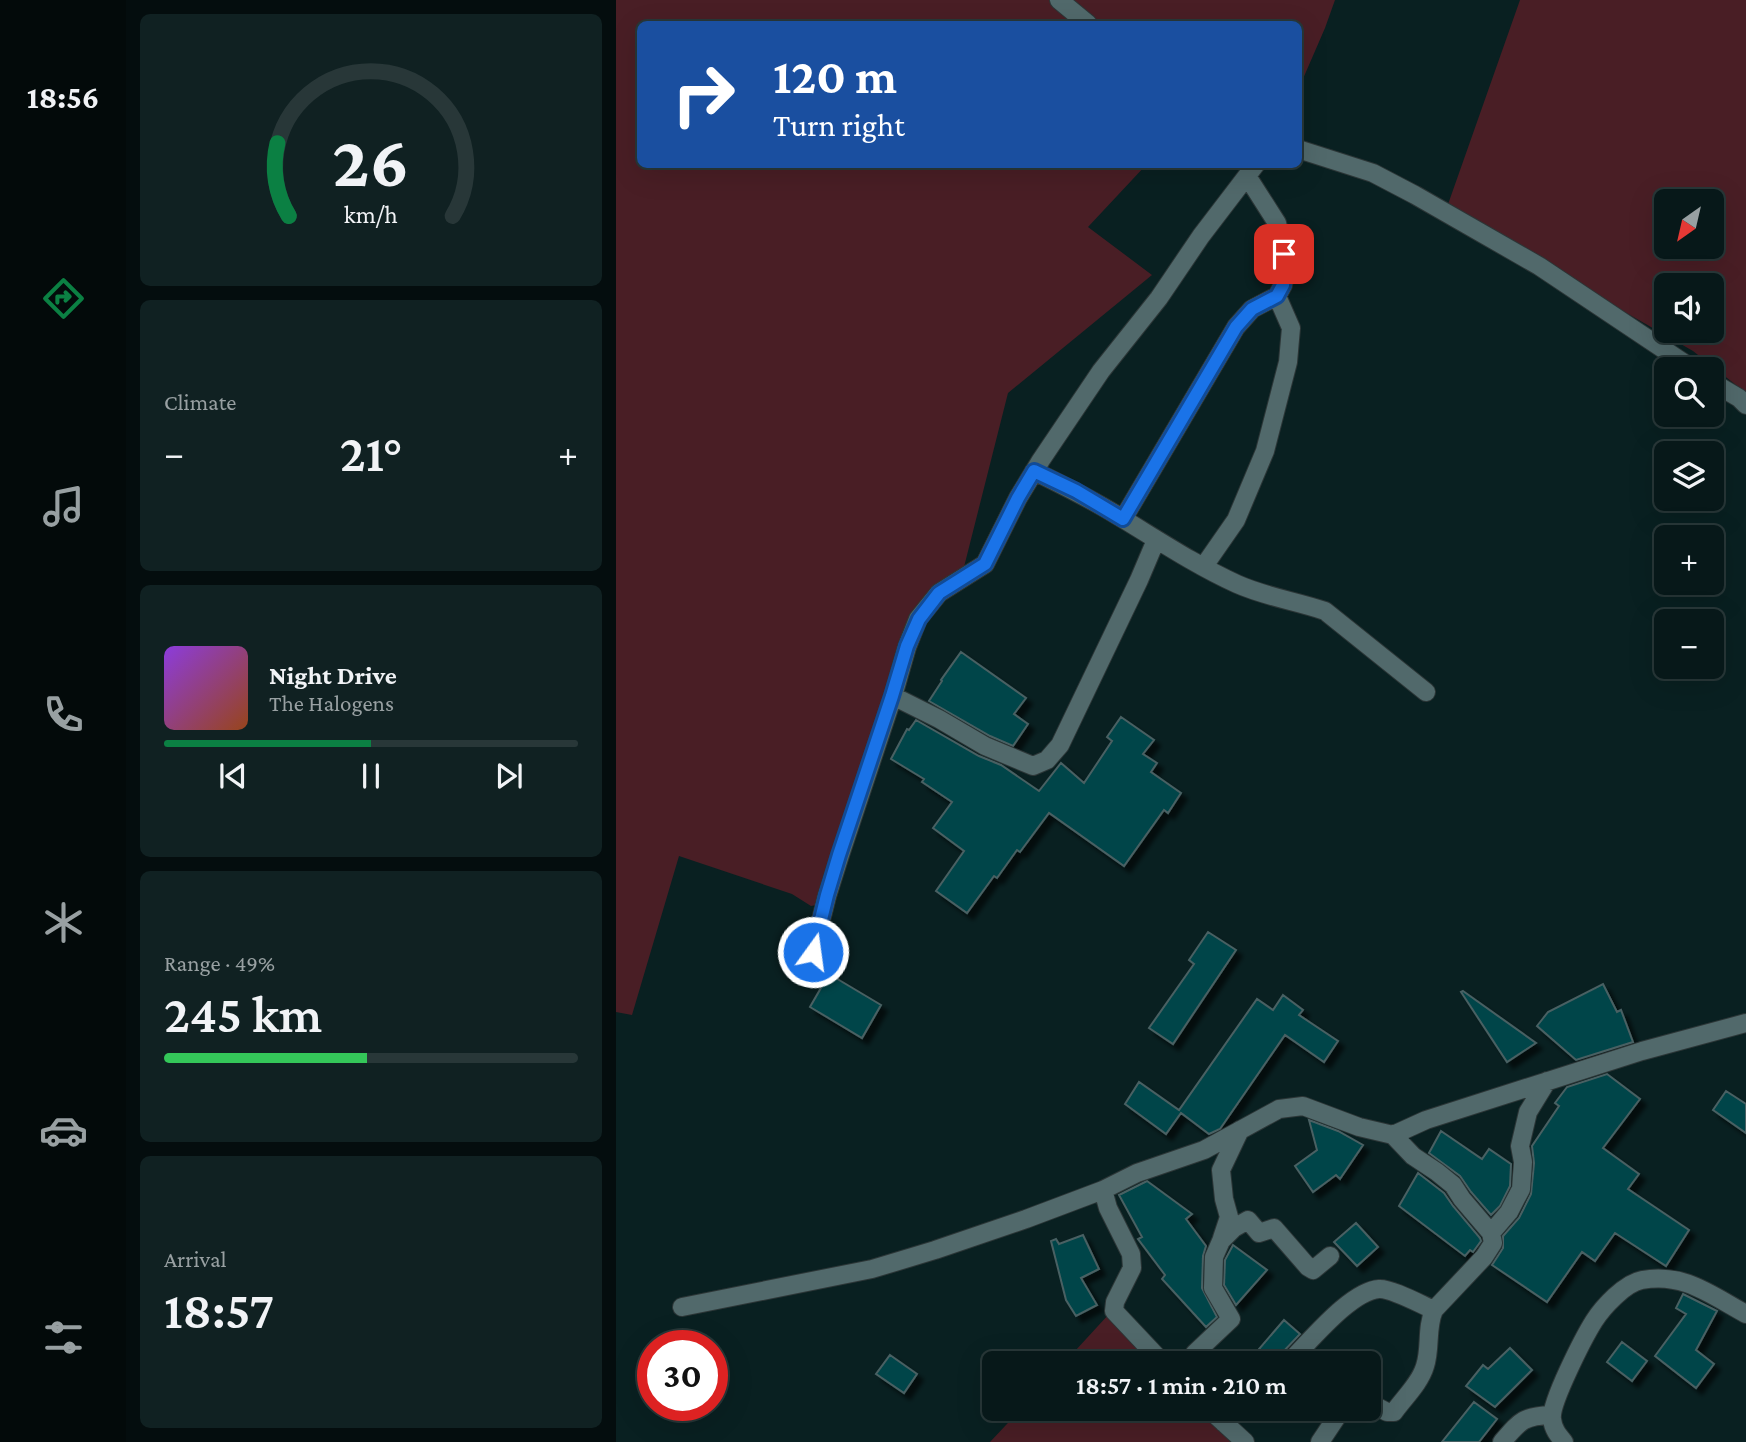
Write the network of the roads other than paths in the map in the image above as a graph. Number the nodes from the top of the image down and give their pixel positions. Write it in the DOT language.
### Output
graph roads {
  1 [pos="1059,0"];
  2 [pos="1084,21"];
  3 [pos="1302,150"];
  4 [pos="1252,170"];
  5 [pos="1277,296"];
  6 [pos="1675,357"];
  7 [pos="1724,389"];
  8 [pos="1746,405"];
  9 [pos="1034,471"];
  10 [pos="1123,519"];
  11 [pos="1156,540"];
  12 [pos="1204,566"];
  13 [pos="1426,692"];
  14 [pos="892,696"];
  15 [pos="813,952"];
  16 [pos="1746,1023"];
  17 [pos="1547,1082"];
  18 [pos="1240,1130"];
  19 [pos="1393,1135"];
  20 [pos="1103,1190"];
  21 [pos="1491,1233"];
  22 [pos="1221,1241"];
  23 [pos="1330,1256"];
  24 [pos="682,1307"];
  25 [pos="1434,1310"];
  26 [pos="1746,1314"];
  27 [pos="1152,1351"];
  28 [pos="1197,1351"];
  29 [pos="1299,1351"];
  30 [pos="1381,1409"];
  31 [pos="1551,1415"];
  32 [pos="1228,1421"];
  33 [pos="1334,1421"];
  34 [pos="1245,1442"];
  35 [pos="1320,1442"];
  36 [pos="1502,1442"];
  37 [pos="1564,1442"];
  1 -- 2 [label="street"];
  3 -- 6 [label="street"];
  4 -- 5 [label="street"];
  4 -- 9 [label="street"];
  5 -- 10 [label="street"];
  5 -- 12 [label="street"];
  7 -- 8 [label="street"];
  9 -- 10 [label="street"];
  9 -- 14 [label="street"];
  10 -- 11 [label="street"];
  11 -- 12 [label="street"];
  11 -- 14 [label="street"];
  12 -- 13 [label="street"];
  14 -- 15 [label="street"];
  16 -- 17 [label="street"];
  17 -- 19 [label="street"];
  17 -- 21 [label="street"];
  18 -- 19 [label="street"];
  18 -- 20 [label="street"];
  18 -- 22 [label="street"];
  19 -- 21 [label="street"];
  20 -- 24 [label="street"];
  20 -- 27 [label="street"];
  21 -- 25 [label="street"];
  22 -- 23 [label="street"];
  22 -- 28 [label="street"];
  25 -- 29 [label="street"];
  25 -- 30 [label="street"];
  26 -- 31 [label="street"];
  31 -- 36 [label="street"];
  31 -- 37 [label="street"];
  32 -- 34 [label="street"];
  33 -- 35 [label="street"];
}
